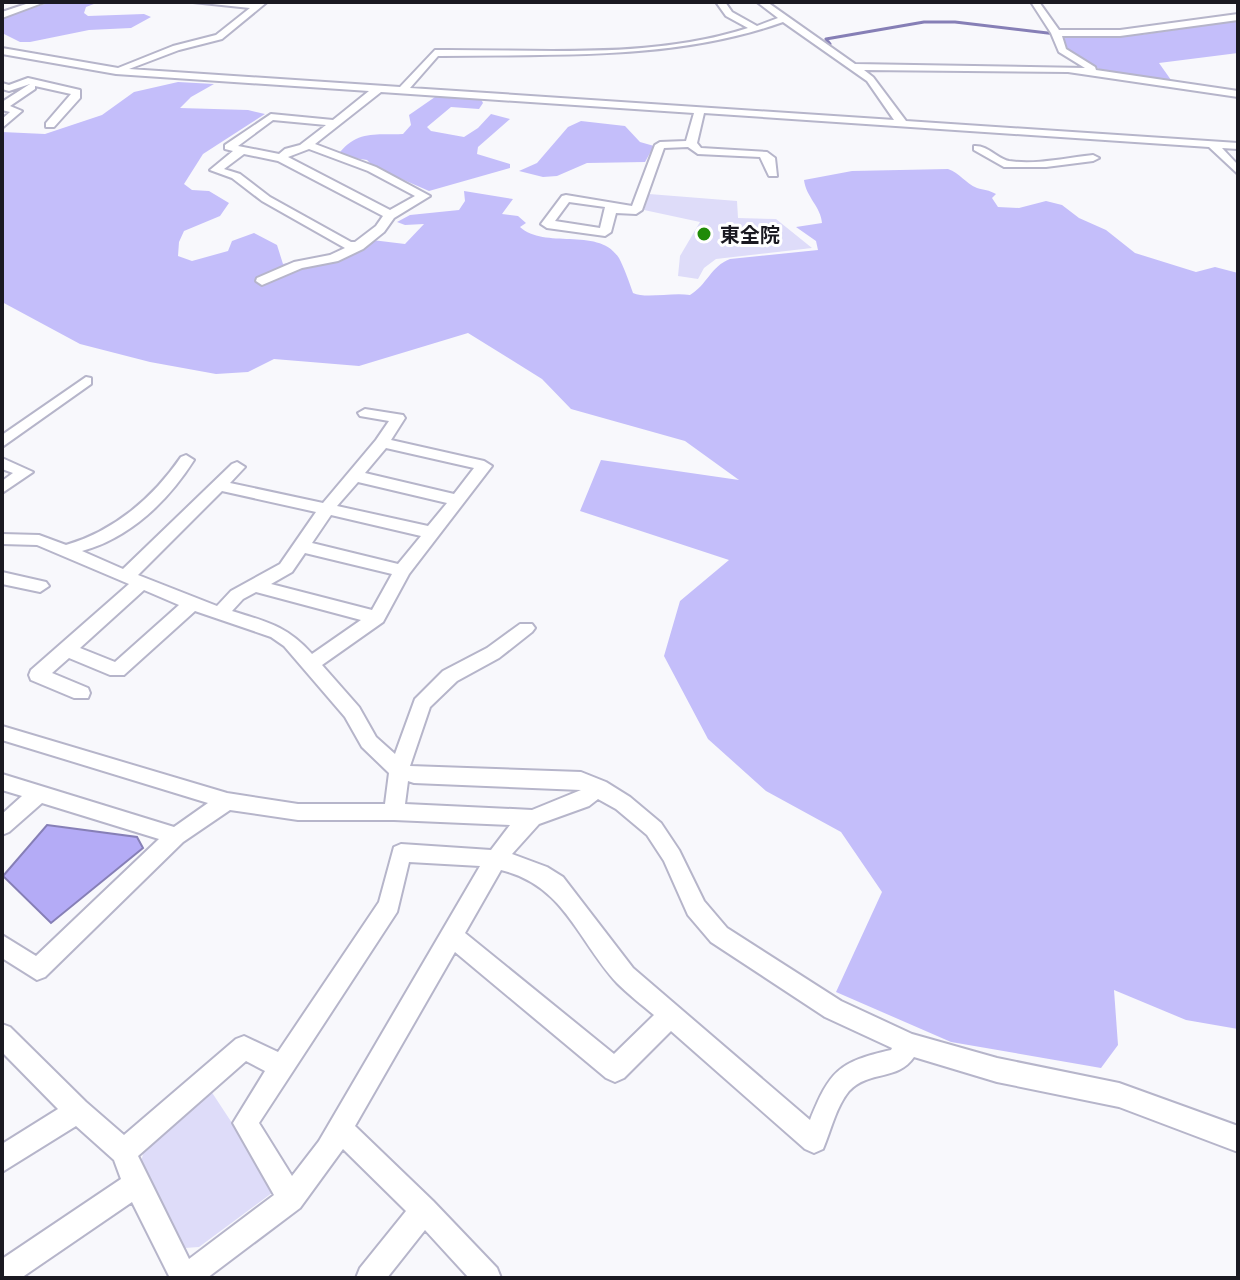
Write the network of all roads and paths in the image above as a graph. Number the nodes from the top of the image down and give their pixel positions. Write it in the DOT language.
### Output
graph roads {
  1 [pos="41,2"];
  2 [pos="197,2"];
  3 [pos="720,2"];
  4 [pos="761,2"];
  5 [pos="1035,2"];
  6 [pos="260,4"];
  7 [pos="2,15"];
  8 [pos="1238,17"];
  9 [pos="786,18"];
  10 [pos="758,30"];
  11 [pos="1056,34"];
  12 [pos="2,51"];
  13 [pos="855,67"];
  14 [pos="116,71"];
  15 [pos="1098,72"];
  16 [pos="37,83"];
  17 [pos="2,86"];
  18 [pos="378,89"];
  19 [pos="403,90"];
  20 [pos="1238,94"];
  21 [pos="2,107"];
  22 [pos="700,110"];
  23 [pos="336,123"];
  24 [pos="902,123"];
  25 [pos="2,125"];
  26 [pos="50,125"];
  27 [pos="1068,136"];
  28 [pos="691,144"];
  29 [pos="307,145"];
  30 [pos="1213,145"];
  31 [pos="1238,146"];
  32 [pos="978,148"];
  33 [pos="242,150"];
  34 [pos="281,158"];
  35 [pos="362,166"];
  36 [pos="1238,171"];
  37 [pos="773,174"];
  38 [pos="332,183"];
  39 [pos="611,209"];
  40 [pos="390,215"];
  41 [pos="359,246"];
  42 [pos="262,281"];
  43 [pos="86,381"];
  44 [pos="365,413"];
  45 [pos="2,442"];
  46 [pos="382,443"];
  47 [pos="186,460"];
  48 [pos="2,463"];
  49 [pos="237,467"];
  50 [pos="355,476"];
  51 [pos="219,485"];
  52 [pos="2,488"];
  53 [pos="457,500"];
  54 [pos="328,507"];
  55 [pos="433,533"];
  56 [pos="2,539"];
  57 [pos="301,546"];
  58 [pos="67,550"];
  59 [pos="402,571"];
  60 [pos="3,579"];
  61 [pos="132,580"];
  62 [pos="40,586"];
  63 [pos="256,586"];
  64 [pos="192,604"];
  65 [pos="221,612"];
  66 [pos="377,618"];
  67 [pos="526,628"];
  68 [pos="65,649"];
  69 [pos="311,664"];
  70 [pos="81,693"];
  71 [pos="2,733"];
  72 [pos="399,770"];
  73 [pos="2,782"];
  74 [pos="599,788"];
  75 [pos="39,793"];
  76 [pos="227,801"];
  77 [pos="394,812"];
  78 [pos="532,818"];
  79 [pos="2,826"];
  80 [pos="176,836"];
  81 [pos="496,859"];
  82 [pos="451,935"];
  83 [pos="2,945"];
  84 [pos="669,1017"];
  85 [pos="6,1044"];
  86 [pos="909,1044"];
  87 [pos="282,1067"];
  88 [pos="77,1111"];
  89 [pos="340,1129"];
  90 [pos="1238,1139"];
  91 [pos="124,1152"];
  92 [pos="2,1159"];
  93 [pos="136,1184"];
  94 [pos="291,1199"];
  95 [pos="424,1210"];
  96 [pos="2,1275"];
  97 [pos="185,1278"];
  98 [pos="370,1278"];
  99 [pos="487,1278"];
  1 -- 7 [label="street"];
  2 -- 6 [label="street"];
  3 -- 10 [label="street"];
  4 -- 9 [label="street"];
  5 -- 11 [label="street"];
  6 -- 14 [label="street"];
  8 -- 11 [label="street"];
  9 -- 10 [label="street"];
  9 -- 13 [label="street"];
  10 -- 19 [label="street"];
  11 -- 15 [label="street"];
  12 -- 14 [label="street"];
  13 -- 15 [label="street"];
  13 -- 24 [label="street"];
  14 -- 18 [label="street"];
  15 -- 20 [label="street"];
  16 -- 17 [label="street"];
  16 -- 21 [label="street"];
  16 -- 26 [label="street"];
  18 -- 19 [label="street"];
  18 -- 23 [label="street"];
  19 -- 22 [label="street"];
  21 -- 25 [label="street"];
  22 -- 24 [label="street"];
  22 -- 28 [label="street"];
  23 -- 29 [label="street"];
  23 -- 33 [label="street"];
  24 -- 27 [label="street"];
  27 -- 30 [label="street"];
  27 -- 32 [label="street"];
  28 -- 37 [label="street"];
  28 -- 39 [label="street"];
  29 -- 34 [label="street"];
  29 -- 35 [label="street"];
  30 -- 31 [label="street"];
  30 -- 36 [label="street"];
  33 -- 34 [label="street"];
  33 -- 41 [label="street"];
  34 -- 38 [label="street"];
  35 -- 38 [label="street"];
  35 -- 40 [label="street"];
  38 -- 40 [label="street"];
  39 -- 39 [label="street"];
  40 -- 41 [label="street"];
  41 -- 42 [label="street"];
  43 -- 45 [label="street"];
  44 -- 46 [label="street"];
  46 -- 50 [label="street"];
  46 -- 53 [label="street"];
  47 -- 58 [label="street"];
  48 -- 52 [label="street"];
  49 -- 51 [label="street"];
  50 -- 53 [label="street"];
  50 -- 54 [label="street"];
  51 -- 54 [label="street"];
  51 -- 61 [label="street"];
  53 -- 55 [label="street"];
  54 -- 55 [label="street"];
  54 -- 57 [label="street"];
  55 -- 59 [label="street"];
  56 -- 58 [label="street"];
  57 -- 59 [label="street"];
  57 -- 63 [label="street"];
  58 -- 61 [label="street"];
  59 -- 66 [label="street"];
  60 -- 62 [label="street"];
  61 -- 64 [label="street"];
  61 -- 68 [label="street"];
  63 -- 65 [label="street"];
  63 -- 66 [label="street"];
  64 -- 65 [label="street"];
  64 -- 68 [label="street"];
  65 -- 69 [label="street"];
  66 -- 69 [label="street"];
  67 -- 72 [label="street"];
  68 -- 70 [label="street"];
  69 -- 72 [label="street"];
  71 -- 76 [label="street"];
  72 -- 74 [label="street"];
  72 -- 77 [label="street"];
  73 -- 75 [label="street"];
  74 -- 78 [label="street"];
  74 -- 86 [label="street"];
  75 -- 79 [label="street"];
  75 -- 80 [label="street"];
  76 -- 77 [label="street"];
  76 -- 80 [label="street"];
  77 -- 78 [label="street"];
  78 -- 81 [label="street"];
  80 -- 83 [label="street"];
  81 -- 82 [label="street"];
  81 -- 84 [label="street"];
  81 -- 87 [label="street"];
  82 -- 84 [label="street"];
  82 -- 89 [label="street"];
  84 -- 86 [label="street"];
  85 -- 88 [label="street"];
  86 -- 90 [label="street"];
  87 -- 91 [label="street"];
  87 -- 94 [label="street"];
  88 -- 91 [label="street"];
  88 -- 92 [label="street"];
  89 -- 94 [label="street"];
  89 -- 95 [label="street"];
  91 -- 93 [label="street"];
  93 -- 96 [label="street"];
  93 -- 97 [label="street"];
  94 -- 97 [label="street"];
  95 -- 98 [label="street"];
  95 -- 99 [label="street"];
}
